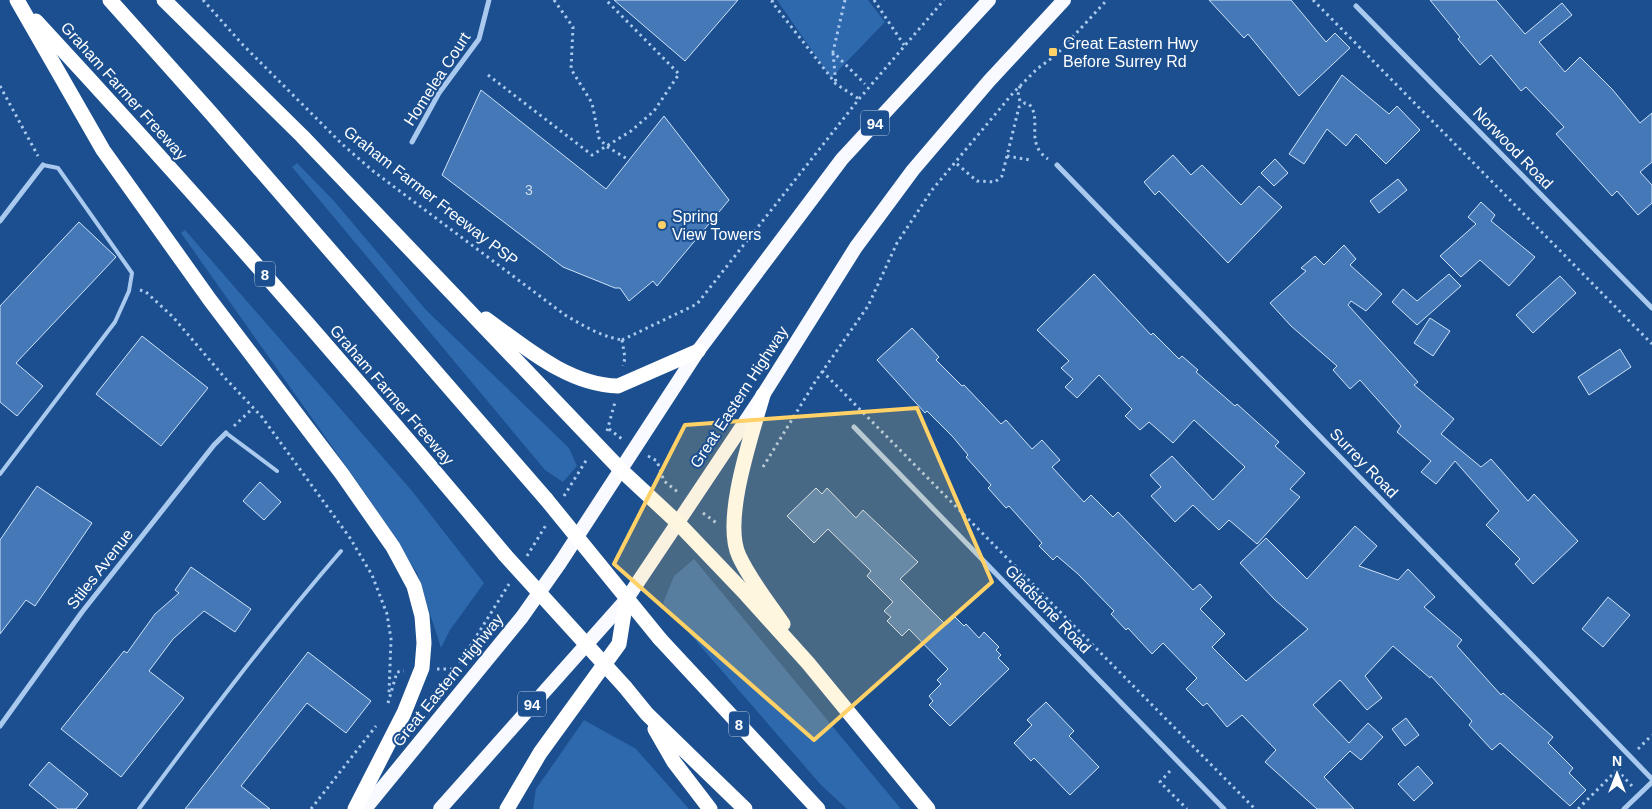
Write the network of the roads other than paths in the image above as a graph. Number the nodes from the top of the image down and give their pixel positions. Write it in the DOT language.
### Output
graph roads {
  1 [pos="17,0"];
  2 [pos="110,0"];
  3 [pos="164,0"];
  4 [pos="489,0"];
  5 [pos="989,0"];
  6 [pos="1064,0"];
  7 [pos="1356,6"];
  8 [pos="412,142"];
  9 [pos="43,165"];
  10 [pos="1057,165"];
  11 [pos="0,221"];
  12 [pos="460,302"];
  13 [pos="1652,308"];
  14 [pos="698,351"];
  15 [pos="763,395"];
  16 [pos="854,427"];
  17 [pos="226,433"];
  18 [pos="621,470"];
  19 [pos="277,471"];
  20 [pos="0,474"];
  21 [pos="678,523"];
  22 [pos="341,551"];
  23 [pos="626,600"];
  24 [pos="808,663"];
  25 [pos="647,714"];
  26 [pos="0,726"];
  27 [pos="1652,781"];
  28 [pos="139,809"];
  29 [pos="355,809"];
  30 [pos="366,809"];
  31 [pos="440,809"];
  32 [pos="507,809"];
  33 [pos="710,809"];
  34 [pos="745,809"];
  35 [pos="818,809"];
  36 [pos="928,809"];
  37 [pos="1224,809"];
  38 [pos="1624,809"];
  1 -- 25 [label="highway, Graham Farmer Freeway / 8, bridge"];
  1 -- 29 [label="highway"];
  2 -- 35 [label="highway, 8, bridge"];
  3 -- 12 [label="highway"];
  4 -- 8 [label="street, Homelea Court"];
  5 -- 14 [label="highway, Great Eastern Highway / 94"];
  6 -- 15 [label="highway, Great Eastern Highway / 94"];
  7 -- 13 [label="street, Norwood Road"];
  9 -- 11 [label="street"];
  9 -- 20 [label="lane"];
  10 -- 27 [label="street, Surrey Road"];
  12 -- 14 [label="highway"];
  12 -- 18 [label="highway"];
  14 -- 18 [label="highway, Great Eastern Highway / 94"];
  15 -- 21 [label="highway, Great Eastern Highway / 94"];
  15 -- 24 [label="highway"];
  16 -- 37 [label="street, Gladstone Road"];
  17 -- 19 [label="lane"];
  17 -- 26 [label="street, Stiles Avenue"];
  18 -- 21 [label="highway"];
  18 -- 30 [label="highway, Great Eastern Highway / 94"];
  21 -- 23 [label="highway, Great Eastern Highway / 94"];
  21 -- 24 [label="highway"];
  22 -- 28 [label="lane"];
  23 -- 31 [label="highway, Great Eastern Highway / 94"];
  23 -- 32 [label="highway"];
  24 -- 36 [label="highway"];
  25 -- 33 [label="highway"];
  25 -- 34 [label="highway, Graham Farmer Freeway / 8"];
  27 -- 38 [label="street"];
}
